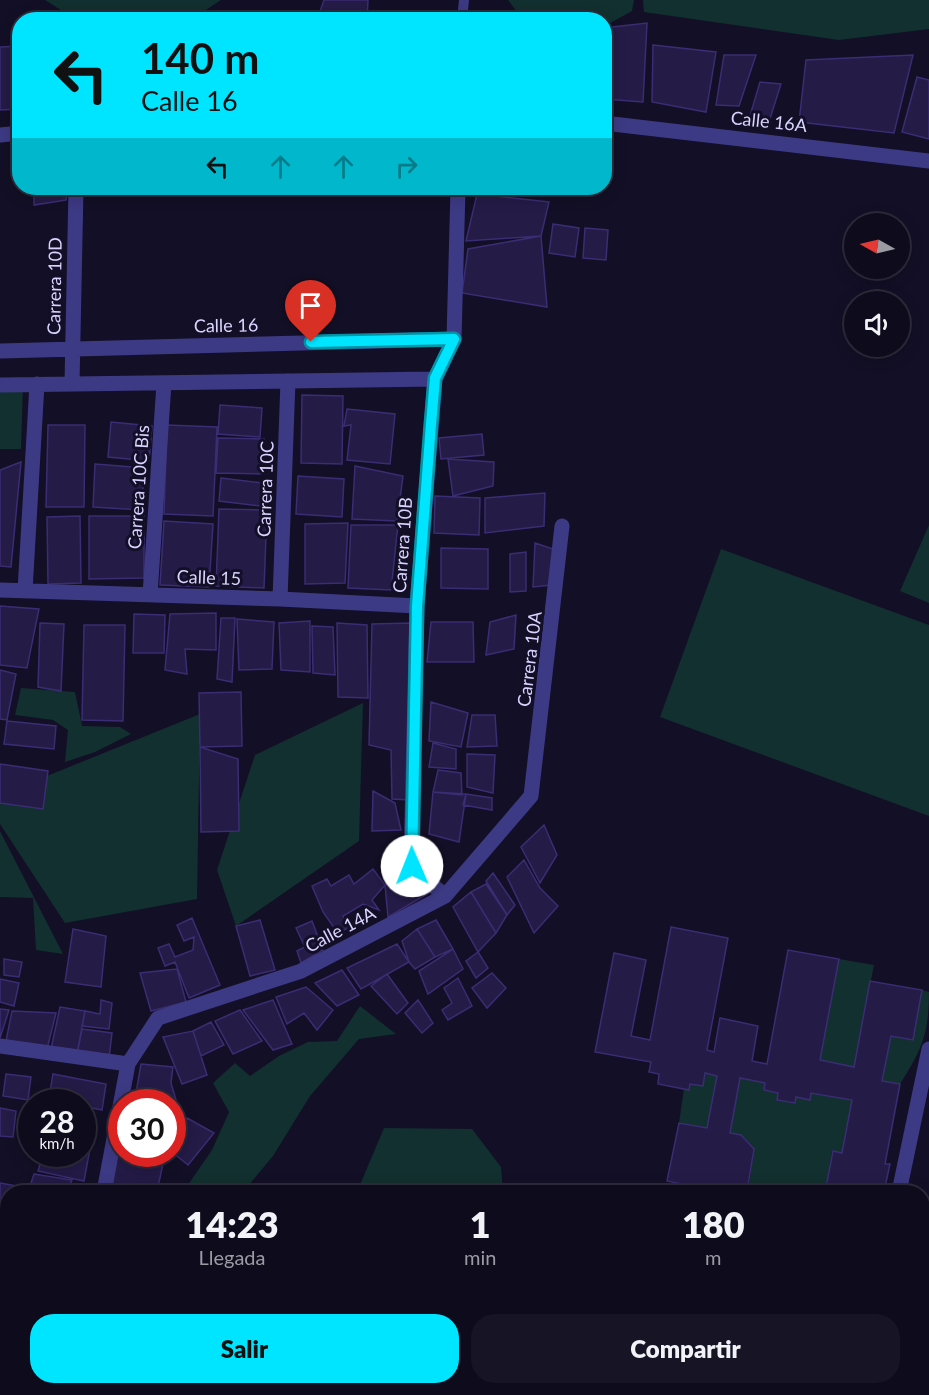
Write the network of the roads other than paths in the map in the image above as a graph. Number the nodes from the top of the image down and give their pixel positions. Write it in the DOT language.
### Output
graph roads {
  1 [pos="612,124"];
  2 [pos="929,161"];
  3 [pos="76,195"];
  4 [pos="458,195"];
  5 [pos="454,339"];
  6 [pos="72,348"];
  7 [pos="0,351"];
  8 [pos="435,378"];
  9 [pos="288,381"];
  10 [pos="164,383"];
  11 [pos="37,384"];
  12 [pos="72,384"];
  13 [pos="0,385"];
  14 [pos="562,526"];
  15 [pos="0,590"];
  16 [pos="25,591"];
  17 [pos="150,595"];
  18 [pos="280,599"];
  19 [pos="417,606"];
  20 [pos="531,796"];
  21 [pos="445,896"];
  22 [pos="0,1046"];
  23 [pos="929,1049"];
  24 [pos="128,1064"];
  25 [pos="105,1185"];
  26 [pos="900,1185"];
  1 -- 2 [label="street, Calle 16A"];
  3 -- 6 [label="street, Carrera 10D"];
  4 -- 5 [label="street, Carrera 10B"];
  5 -- 6 [label="street, Calle 16"];
  5 -- 8 [label="street, Carrera 10B"];
  6 -- 7 [label="street, Calle 16"];
  6 -- 12 [label="street, Carrera 10D"];
  8 -- 9 [label="street"];
  8 -- 19 [label="street, Carrera 10B"];
  9 -- 10 [label="street"];
  9 -- 18 [label="street, Carrera 10C"];
  10 -- 12 [label="street"];
  10 -- 17 [label="street, Carrera 10C Bis"];
  11 -- 12 [label="street"];
  11 -- 13 [label="street"];
  11 -- 16 [label="street"];
  14 -- 20 [label="street, Carrera 10A"];
  15 -- 16 [label="street, Calle 15"];
  16 -- 17 [label="street, Calle 15"];
  17 -- 18 [label="street, Calle 15"];
  18 -- 19 [label="street, Calle 15"];
  19 -- 21 [label="street, Carrera 10B"];
  20 -- 21 [label="street, Calle 14A"];
  21 -- 24 [label="street, Calle 14A"];
  22 -- 24 [label="street"];
  23 -- 26 [label="street"];
  24 -- 25 [label="street"];
}
